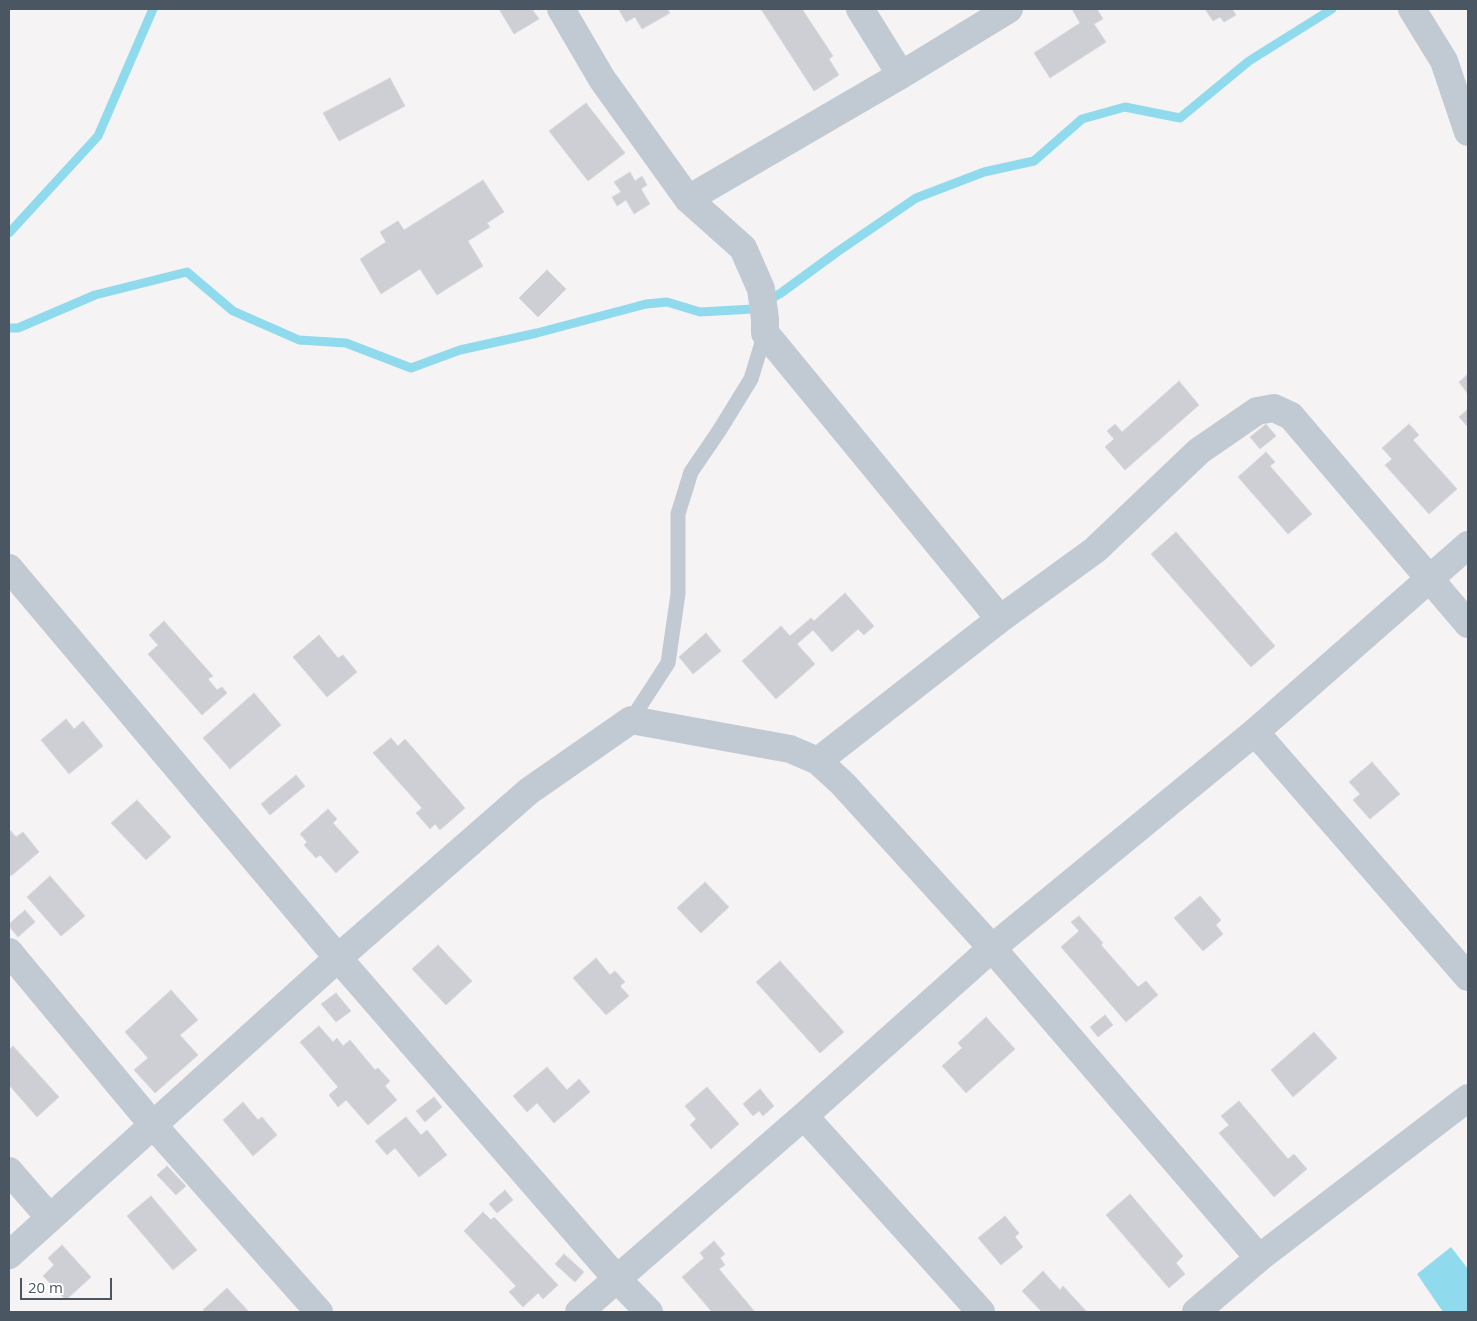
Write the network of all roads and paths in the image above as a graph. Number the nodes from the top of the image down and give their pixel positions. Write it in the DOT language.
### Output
graph roads {
  1 [pos="561,9"];
  2 [pos="860,9"];
  3 [pos="1009,9"];
  4 [pos="1412,9"];
  5 [pos="901,75"];
  6 [pos="1463,104"];
  7 [pos="1468,132"];
  8 [pos="688,199"];
  9 [pos="765,326"];
  10 [pos="1468,545"];
  11 [pos="9,568"];
  12 [pos="1429,579"];
  13 [pos="1000,619"];
  14 [pos="1468,624"];
  15 [pos="631,720"];
  16 [pos="1255,732"];
  17 [pos="818,761"];
  18 [pos="992,948"];
  19 [pos="9,952"];
  20 [pos="338,958"];
  21 [pos="1468,978"];
  22 [pos="1468,1098"];
  23 [pos="804,1116"];
  24 [pos="154,1125"];
  25 [pos="9,1171"];
  26 [pos="50,1218"];
  27 [pos="9,1255"];
  28 [pos="1259,1258"];
  29 [pos="617,1279"];
  30 [pos="319,1312"];
  31 [pos="579,1312"];
  32 [pos="649,1312"];
  33 [pos="981,1312"];
  34 [pos="1196,1312"];
  1 -- 8 [label="street"];
  2 -- 5 [label="street"];
  3 -- 5 [label="street"];
  4 -- 6 [label="street"];
  5 -- 8 [label="street"];
  6 -- 7 [label="street"];
  8 -- 9 [label="street"];
  9 -- 13 [label="street"];
  9 -- 15 [label="lane"];
  10 -- 12 [label="street"];
  11 -- 20 [label="street"];
  12 -- 13 [label="street"];
  12 -- 14 [label="street"];
  12 -- 16 [label="street"];
  13 -- 17 [label="street"];
  15 -- 17 [label="street"];
  15 -- 20 [label="street"];
  16 -- 18 [label="street"];
  16 -- 21 [label="street"];
  17 -- 18 [label="street"];
  18 -- 23 [label="street"];
  18 -- 28 [label="street"];
  19 -- 24 [label="street"];
  20 -- 24 [label="street"];
  20 -- 29 [label="street"];
  22 -- 28 [label="street"];
  23 -- 29 [label="street"];
  23 -- 33 [label="street"];
  24 -- 26 [label="street"];
  24 -- 30 [label="street"];
  25 -- 26 [label="street"];
  26 -- 27 [label="street"];
  28 -- 34 [label="street"];
  29 -- 31 [label="street"];
  29 -- 32 [label="street"];
}
